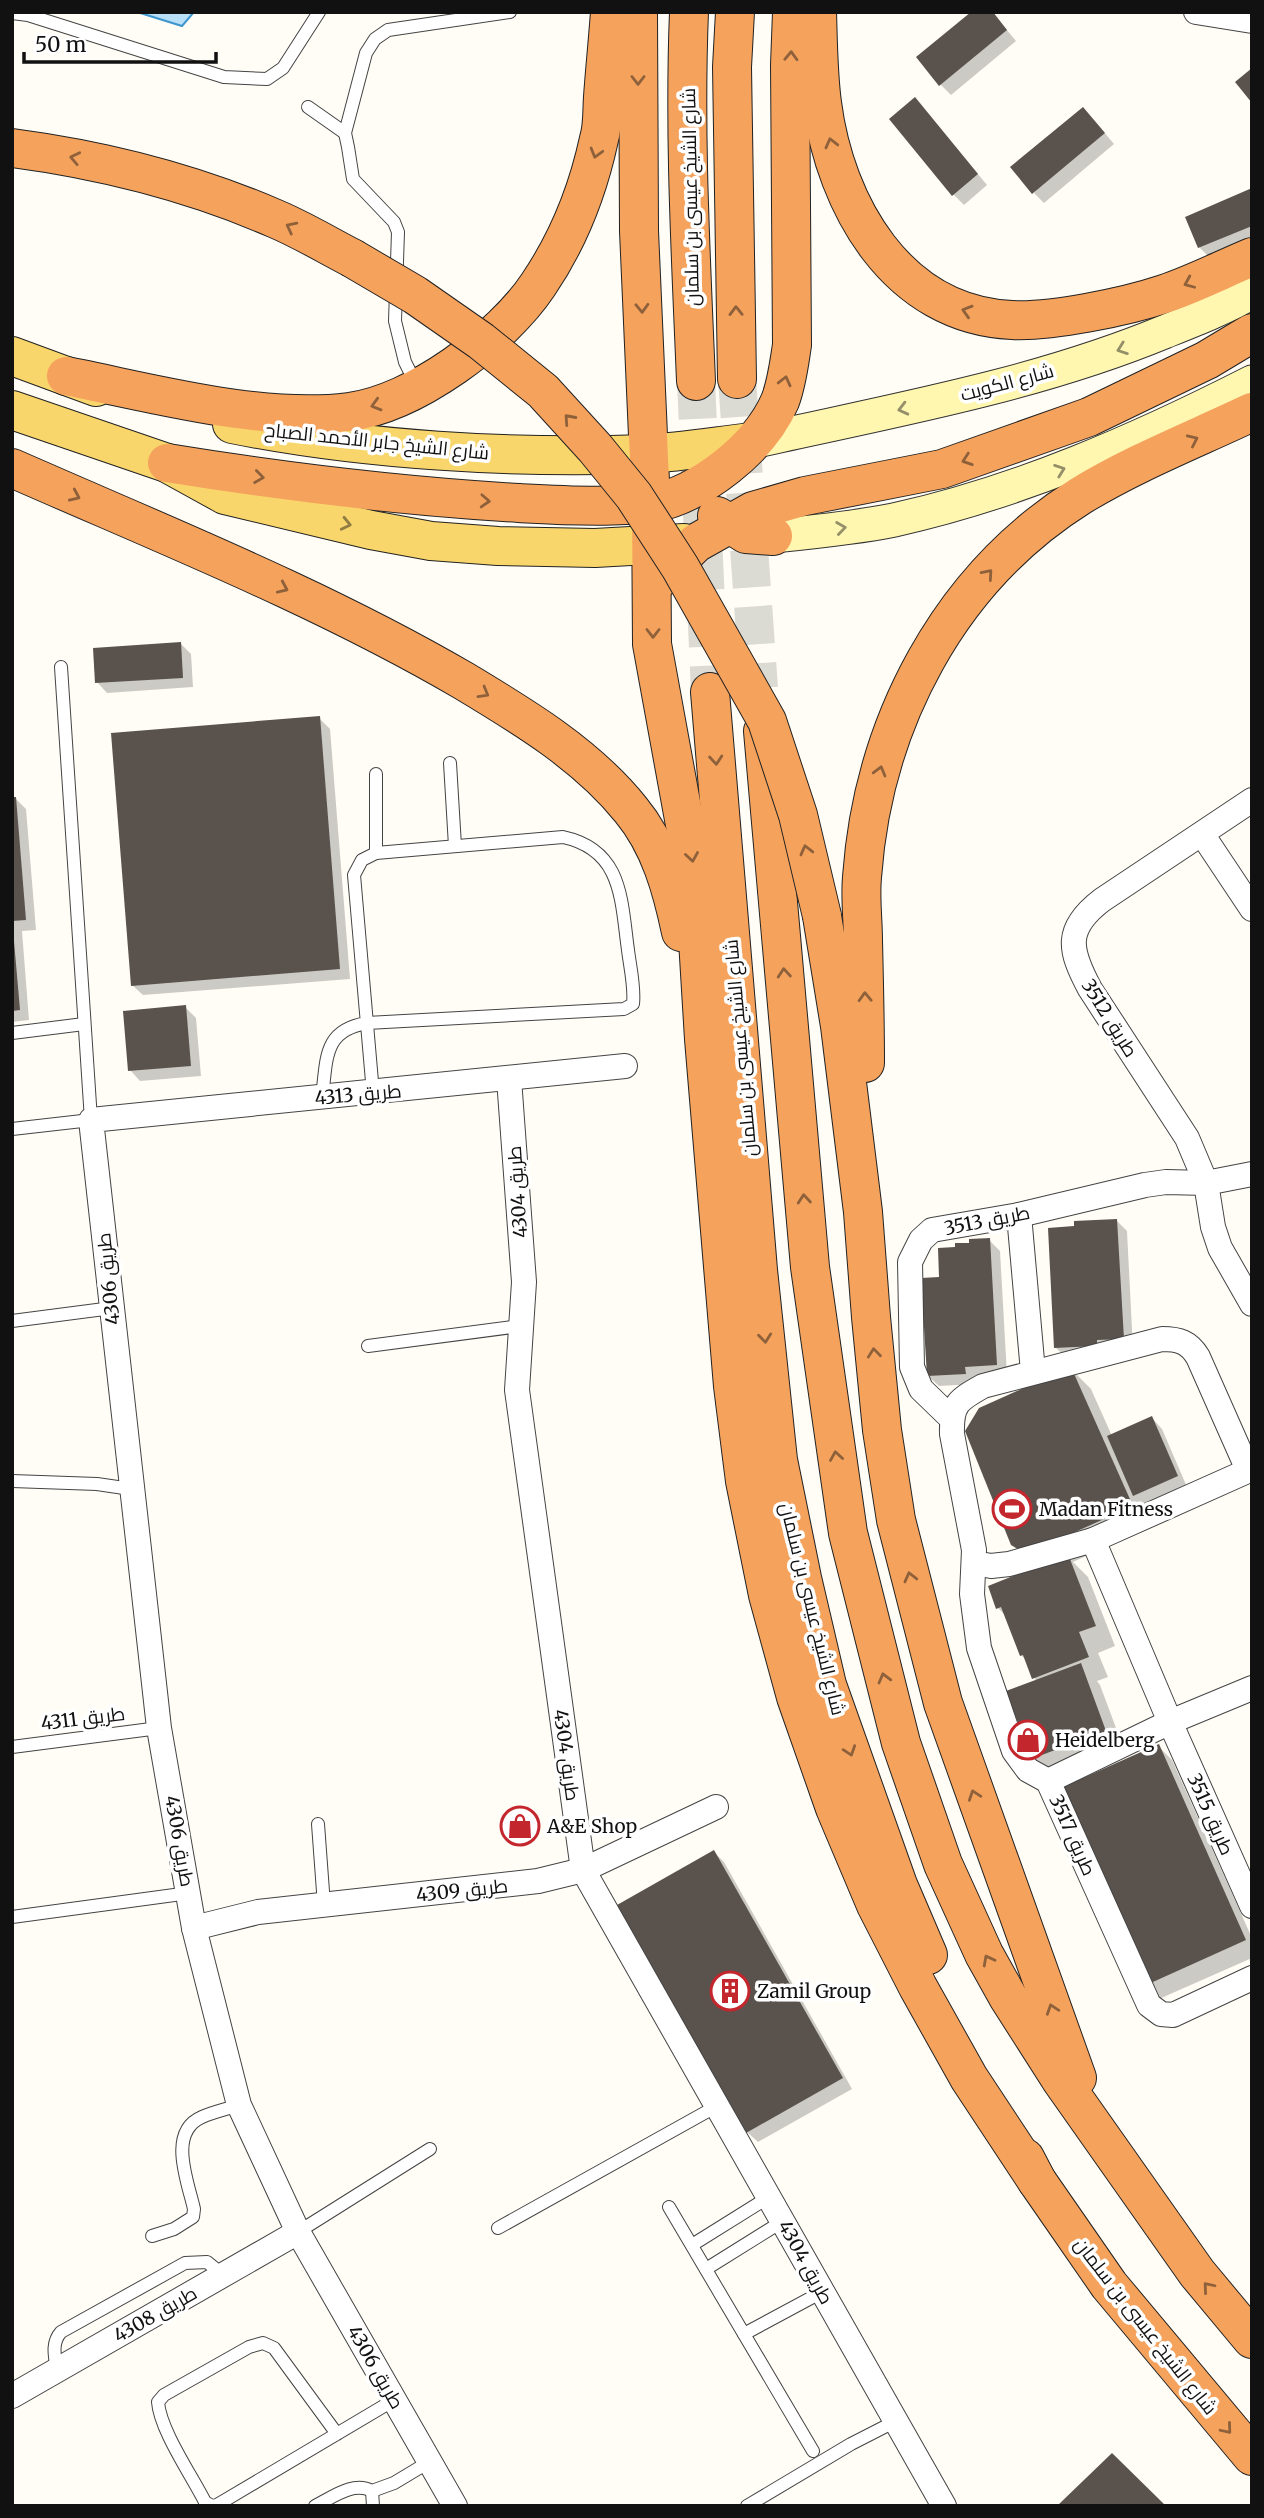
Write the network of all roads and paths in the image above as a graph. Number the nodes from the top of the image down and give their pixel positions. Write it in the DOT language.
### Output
graph roads {
  1 [pos="319,12"];
  2 [pos="510,12"];
  3 [pos="610,12"];
  4 [pos="638,12"];
  5 [pos="689,12"];
  6 [pos="735,12"];
  7 [pos="792,12"];
  8 [pos="817,12"];
  9 [pos="1196,12"];
  10 [pos="12,13"];
  11 [pos="1252,21"];
  12 [pos="308,107"];
  13 [pos="345,133"];
  14 [pos="12,148"];
  15 [pos="1252,257"];
  16 [pos="1252,292"];
  17 [pos="1252,333"];
  18 [pos="12,356"];
  19 [pos="66,376"];
  20 [pos="737,379"];
  21 [pos="696,382"];
  22 [pos="1252,382"];
  23 [pos="418,387"];
  24 [pos="12,410"];
  25 [pos="1252,412"];
  26 [pos="752,442"];
  27 [pos="649,453"];
  28 [pos="167,463"];
  29 [pos="12,468"];
  30 [pos="668,498"];
  31 [pos="712,533"];
  32 [pos="773,536"];
  33 [pos="652,544"];
  34 [pos="653,585"];
  35 [pos="61,667"];
  36 [pos="759,688"];
  37 [pos="710,692"];
  38 [pos="450,763"];
  39 [pos="376,774"];
  40 [pos="1252,800"];
  41 [pos="1202,834"];
  42 [pos="455,846"];
  43 [pos="376,853"];
  44 [pos="1252,909"];
  45 [pos="367,1023"];
  46 [pos="84,1024"];
  47 [pos="12,1032"];
  48 [pos="704,1039"];
  49 [pos="625,1066"];
  50 [pos="509,1079"];
  51 [pos="373,1093"];
  52 [pos="322,1097"];
  53 [pos="91,1120"];
  54 [pos="12,1129"];
  55 [pos="1252,1174"];
  56 [pos="1206,1183"];
  57 [pos="863,1212"];
  58 [pos="1019,1215"];
  59 [pos="1252,1304"];
  60 [pos="112,1308"];
  61 [pos="12,1321"];
  62 [pos="520,1326"];
  63 [pos="369,1346"];
  64 [pos="1033,1372"];
  65 [pos="951,1418"];
  66 [pos="1250,1469"];
  67 [pos="12,1481"];
  68 [pos="131,1489"];
  69 [pos="1093,1540"];
  70 [pos="974,1563"];
  71 [pos="1252,1688"];
  72 [pos="1170,1722"];
  73 [pos="159,1728"];
  74 [pos="12,1747"];
  75 [pos="1048,1781"];
  76 [pos="716,1807"];
  77 [pos="318,1824"];
  78 [pos="583,1870"];
  79 [pos="189,1893"];
  80 [pos="324,1905"];
  81 [pos="1252,1906"];
  82 [pos="12,1917"];
  83 [pos="194,1928"];
  84 [pos="1252,1978"];
  85 [pos="239,2105"];
  86 [pos="718,2106"];
  87 [pos="1091,2120"];
  88 [pos="430,2149"];
  89 [pos="1037,2181"];
  90 [pos="769,2197"];
  91 [pos="669,2207"];
  92 [pos="783,2221"];
  93 [pos="498,2228"];
  94 [pos="298,2232"];
  95 [pos="152,2236"];
  96 [pos="692,2245"];
  97 [pos="706,2269"];
  98 [pos="822,2292"];
  99 [pos="744,2334"];
  100 [pos="1252,2339"];
  101 [pos="12,2396"];
  102 [pos="394,2400"];
  103 [pos="896,2421"];
  104 [pos="337,2434"];
  105 [pos="813,2451"];
  106 [pos="1252,2456"];
  107 [pos="429,2462"];
  108 [pos="372,2491"];
  109 [pos="202,2504"];
  110 [pos="315,2506"];
  111 [pos="373,2506"];
  112 [pos="455,2506"];
  113 [pos="747,2506"];
  114 [pos="944,2506"];
  1 -- 10 [label="lane"];
  2 -- 13 [label="lane"];
  3 -- 23 [label="highway, one-way"];
  4 -- 27 [label="highway, one-way"];
  5 -- 21 [label="highway, شارع الشيخ عيسى بن سلمان"];
  20 -- 6 [label="highway, one-way"];
  26 -- 7 [label="highway, one-way"];
  15 -- 8 [label="highway, one-way"];
  9 -- 11 [label="street"];
  12 -- 13 [label="lane"];
  13 -- 23 [label="lane"];
  57 -- 14 [label="highway, one-way, bridge"];
  16 -- 26 [label="main road, شارع الكويت, one-way"];
  17 -- 31 [label="highway, one-way"];
  18 -- 19 [label="main road, شارع الشيخ جابر الأحمد الصباح"];
  23 -- 19 [label="highway, one-way"];
  19 -- 27 [label="main road, شارع الشيخ جابر الأحمد الصباح"];
  32 -- 22 [label="main road, one-way"];
  24 -- 28 [label="main road"];
  57 -- 25 [label="highway, one-way"];
  26 -- 27 [label="main road, شارع الشيخ جابر الأحمد الصباح"];
  26 -- 30 [label="highway"];
  27 -- 30 [label="highway"];
  28 -- 30 [label="highway, one-way"];
  28 -- 33 [label="main road, one-way"];
  29 -- 48 [label="highway, one-way"];
  30 -- 31 [label="highway"];
  30 -- 33 [label="highway"];
  31 -- 32 [label="highway"];
  31 -- 33 [label="main road"];
  31 -- 34 [label="highway"];
  33 -- 34 [label="highway"];
  34 -- 48 [label="highway, one-way"];
  35 -- 46 [label="lane"];
  87 -- 36 [label="highway, one-way"];
  37 -- 89 [label="highway, شارع الشيخ عيسى بن سلمان, one-way"];
  38 -- 42 [label="lane"];
  39 -- 43 [label="lane"];
  40 -- 41 [label="street, طريق 3512"];
  41 -- 44 [label="street"];
  41 -- 56 [label="street, طريق 3512"];
  42 -- 43 [label="lane"];
  42 -- 45 [label="lane"];
  43 -- 45 [label="lane"];
  45 -- 51 [label="lane"];
  45 -- 52 [label="lane"];
  46 -- 47 [label="lane"];
  46 -- 53 [label="lane"];
  48 -- 89 [label="highway"];
  49 -- 50 [label="street, طريق 4313"];
  50 -- 51 [label="street, طريق 4313"];
  50 -- 62 [label="street, طريق 4304"];
  51 -- 52 [label="street, طريق 4313"];
  52 -- 53 [label="street, طريق 4313"];
  53 -- 54 [label="lane"];
  53 -- 60 [label="street, طريق 4306"];
  55 -- 56 [label="street, طريق 3513"];
  56 -- 58 [label="street, طريق 3513"];
  56 -- 59 [label="street, طريق 3512"];
  87 -- 57 [label="highway, one-way"];
  58 -- 64 [label="street"];
  58 -- 65 [label="street, طريق 3513"];
  60 -- 61 [label="lane"];
  60 -- 68 [label="street, طريق 4306"];
  62 -- 63 [label="lane"];
  62 -- 78 [label="street, طريق 4304"];
  64 -- 65 [label="street"];
  64 -- 66 [label="street"];
  65 -- 70 [label="street"];
  66 -- 69 [label="street"];
  67 -- 68 [label="lane"];
  68 -- 73 [label="street, طريق 4306"];
  69 -- 70 [label="street"];
  69 -- 72 [label="street, طريق 3515"];
  70 -- 75 [label="street, طريق 3517"];
  71 -- 72 [label="street"];
  72 -- 75 [label="street"];
  72 -- 81 [label="street, طريق 3515"];
  73 -- 74 [label="lane, طريق 4311"];
  73 -- 79 [label="street, طريق 4306"];
  75 -- 84 [label="street, طريق 3517"];
  76 -- 78 [label="street, طريق 4309"];
  77 -- 80 [label="lane"];
  78 -- 80 [label="street, طريق 4309"];
  78 -- 86 [label="street, طريق 4304"];
  79 -- 82 [label="lane"];
  79 -- 83 [label="street, طريق 4306"];
  80 -- 83 [label="street, طريق 4309"];
  83 -- 85 [label="street, طريق 4306"];
  85 -- 94 [label="street, طريق 4306"];
  85 -- 95 [label="lane"];
  86 -- 90 [label="street, طريق 4304"];
  86 -- 93 [label="lane"];
  100 -- 87 [label="highway, one-way"];
  88 -- 94 [label="lane"];
  89 -- 106 [label="highway, شارع الشيخ عيسى بن سلمان, one-way"];
  90 -- 92 [label="street, طريق 4304"];
  90 -- 96 [label="lane"];
  91 -- 96 [label="lane"];
  92 -- 97 [label="lane"];
  92 -- 98 [label="street, طريق 4304"];
  94 -- 101 [label="street, طريق 4308"];
  94 -- 102 [label="street, طريق 4306"];
  96 -- 97 [label="lane"];
  97 -- 99 [label="lane"];
  98 -- 99 [label="lane"];
  98 -- 103 [label="street, طريق 4304"];
  99 -- 105 [label="lane"];
  102 -- 104 [label="lane"];
  102 -- 107 [label="street, طريق 4306"];
  103 -- 113 [label="lane"];
  103 -- 114 [label="street, طريق 4304"];
  104 -- 109 [label="lane"];
  104 -- 109 [label="lane"];
  107 -- 108 [label="lane"];
  107 -- 112 [label="street, طريق 4306"];
  108 -- 110 [label="lane"];
  108 -- 111 [label="lane"];
}
